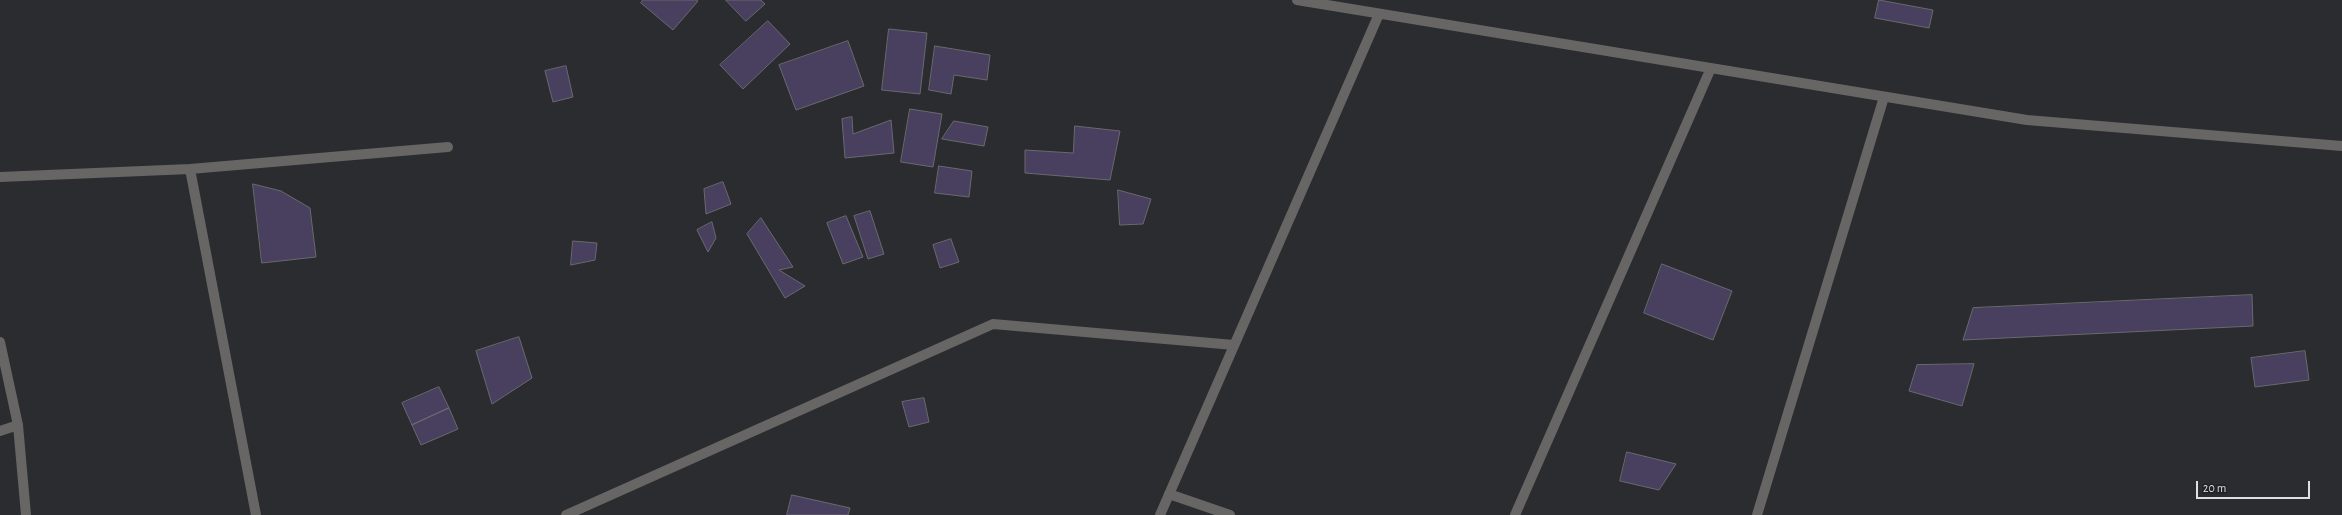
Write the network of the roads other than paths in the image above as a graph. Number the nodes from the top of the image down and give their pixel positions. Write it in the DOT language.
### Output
graph roads {
  1 [pos="1297,0"];
  2 [pos="1379,14"];
  3 [pos="1710,68"];
  4 [pos="1884,97"];
  5 [pos="2342,146"];
  6 [pos="448,147"];
  7 [pos="190,169"];
  8 [pos="0,177"];
  9 [pos="0,342"];
  10 [pos="1234,345"];
  11 [pos="18,425"];
  12 [pos="0,431"];
  13 [pos="1169,494"];
  14 [pos="26,515"];
  15 [pos="256,515"];
  16 [pos="566,515"];
  17 [pos="1160,515"];
  18 [pos="1230,515"];
  19 [pos="1514,515"];
  20 [pos="1757,515"];
  1 -- 2 [label="street"];
  2 -- 3 [label="street"];
  2 -- 10 [label="street"];
  3 -- 4 [label="street"];
  3 -- 19 [label="street"];
  4 -- 5 [label="street"];
  4 -- 20 [label="street"];
  6 -- 7 [label="street"];
  7 -- 8 [label="street"];
  7 -- 15 [label="street"];
  9 -- 11 [label="street"];
  10 -- 13 [label="street"];
  10 -- 16 [label="street"];
  11 -- 12 [label="street"];
  11 -- 14 [label="street"];
  13 -- 17 [label="street"];
  13 -- 18 [label="street"];
}
